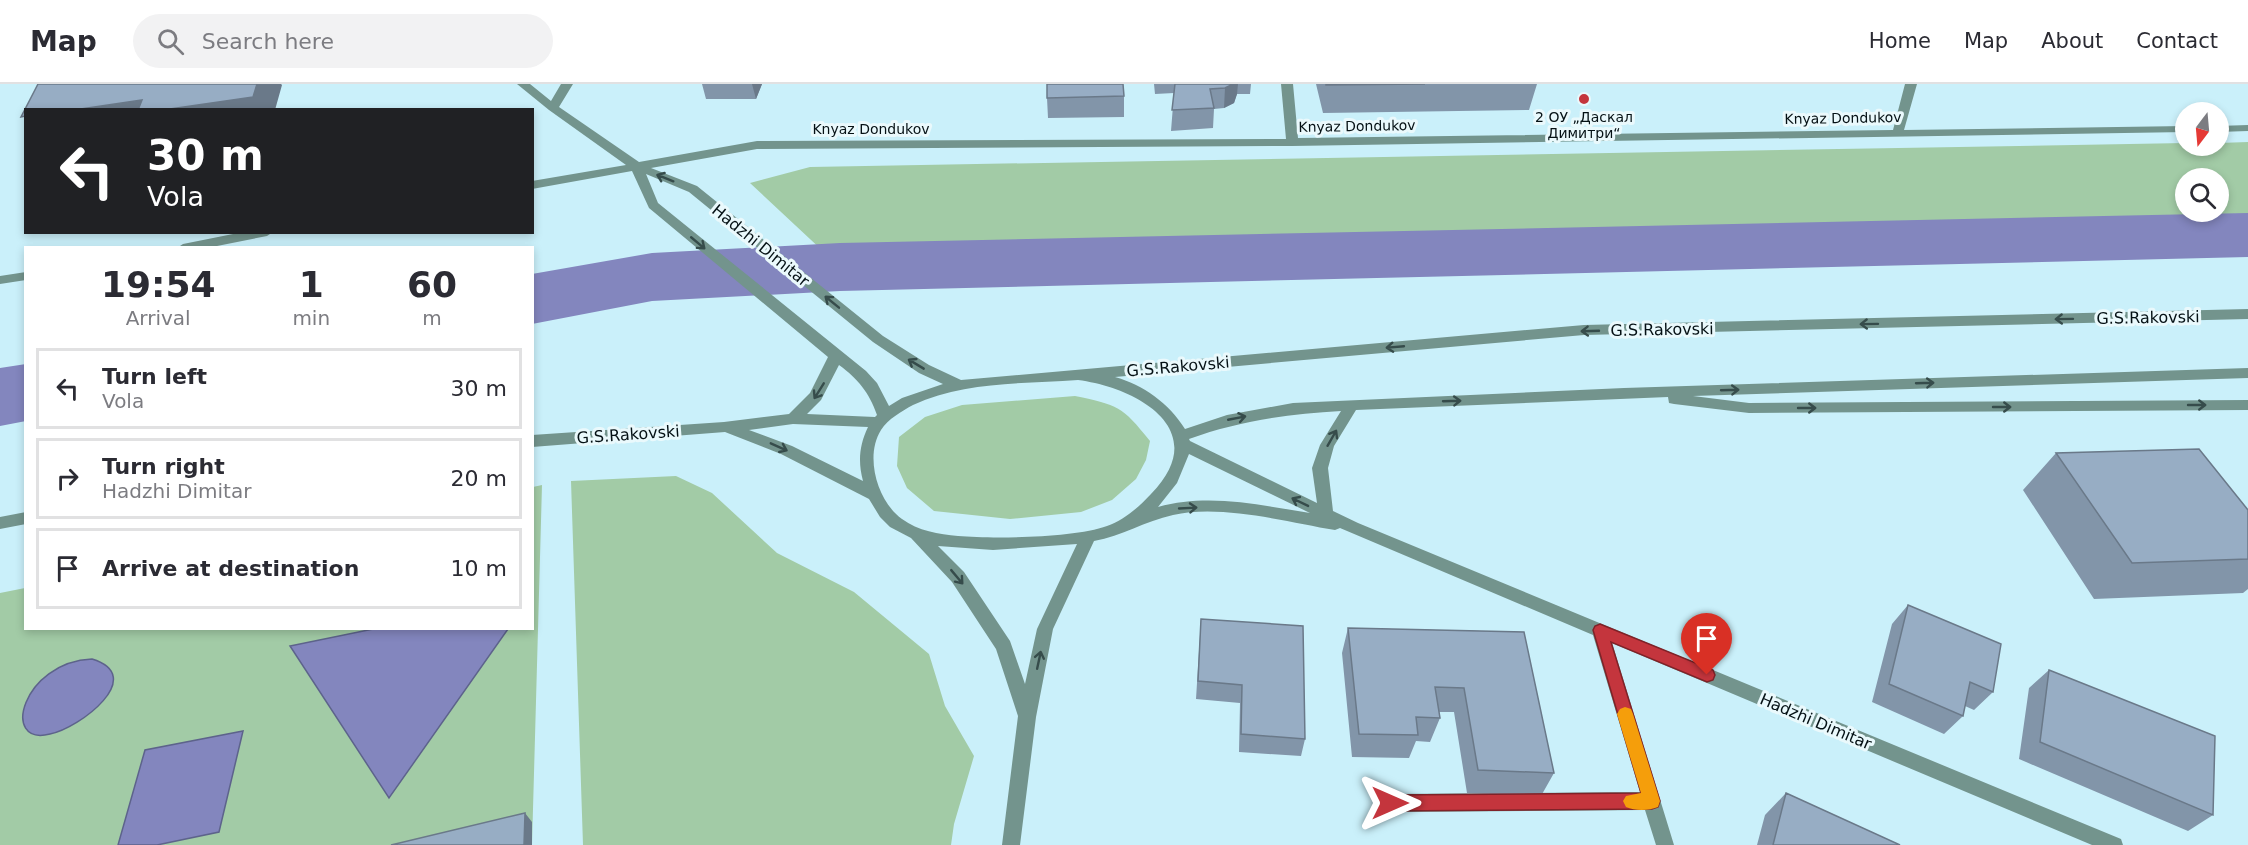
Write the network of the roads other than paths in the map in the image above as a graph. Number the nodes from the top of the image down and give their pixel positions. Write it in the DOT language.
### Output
graph roads {
  1 [pos="523,84"];
  2 [pos="567,84"];
  3 [pos="1287,84"];
  4 [pos="1911,84"];
  5 [pos="553,108"];
  6 [pos="2248,128"];
  7 [pos="2175,129"];
  8 [pos="2229,129"];
  9 [pos="1898,132"];
  10 [pos="1292,142"];
  11 [pos="636,166"];
  12 [pos="534,185"];
  13 [pos="256,234"];
  14 [pos="194,246"];
  15 [pos="24,276"];
  16 [pos="0,280"];
  17 [pos="2248,314"];
  18 [pos="836,356"];
  19 [pos="2248,373"];
  20 [pos="1078,375"];
  21 [pos="957,384"];
  22 [pos="1624,393"];
  23 [pos="1352,405"];
  24 [pos="2248,405"];
  25 [pos="793,419"];
  26 [pos="882,420"];
  27 [pos="724,428"];
  28 [pos="534,441"];
  29 [pos="1182,441"];
  30 [pos="877,496"];
  31 [pos="1326,514"];
  32 [pos="24,518"];
  33 [pos="1131,521"];
  34 [pos="0,523"];
  35 [pos="1352,527"];
  36 [pos="917,534"];
  37 [pos="1089,536"];
  38 [pos="1600,630"];
  39 [pos="1027,717"];
  40 [pos="1652,801"];
  41 [pos="1390,803"];
  42 [pos="1011,845"];
  43 [pos="1665,845"];
  44 [pos="2114,845"];
  1 -- 5 [label="street, Hadzhi Dimitar"];
  2 -- 5 [label="street"];
  3 -- 10 [label="street"];
  4 -- 9 [label="street"];
  5 -- 11 [label="street, Hadzhi Dimitar"];
  6 -- 8 [label="street"];
  7 -- 9 [label="street, Knyaz Dondukov"];
  9 -- 10 [label="street, Knyaz Dondukov"];
  10 -- 11 [label="street, Knyaz Dondukov"];
  11 -- 12 [label="street, Knyaz Dondukov"];
  11 -- 18 [label="street, one-way"];
  21 -- 11 [label="street, Hadzhi Dimitar, one-way"];
  13 -- 14 [label="street"];
  15 -- 16 [label="street"];
  17 -- 20 [label="street, G.S.Rakovski, one-way"];
  18 -- 25 [label="street, one-way"];
  18 -- 26 [label="street"];
  22 -- 19 [label="street, one-way"];
  20 -- 21 [label="street"];
  20 -- 29 [label="street"];
  21 -- 26 [label="street"];
  23 -- 22 [label="street, one-way"];
  22 -- 24 [label="street, one-way"];
  29 -- 23 [label="street, one-way"];
  31 -- 23 [label="street, one-way"];
  25 -- 26 [label="street, G.S.Rakovski"];
  25 -- 27 [label="street, G.S.Rakovski"];
  26 -- 30 [label="street"];
  27 -- 28 [label="street, G.S.Rakovski"];
  27 -- 30 [label="street, one-way"];
  31 -- 29 [label="street, one-way"];
  29 -- 33 [label="street"];
  30 -- 36 [label="street"];
  31 -- 35 [label="street"];
  32 -- 34 [label="street"];
  33 -- 35 [label="street, one-way"];
  33 -- 37 [label="street"];
  35 -- 38 [label="street, Hadzhi Dimitar"];
  36 -- 37 [label="street"];
  36 -- 39 [label="street, one-way"];
  39 -- 37 [label="street, one-way"];
  38 -- 40 [label="street"];
  38 -- 44 [label="street, Hadzhi Dimitar"];
  39 -- 42 [label="street"];
  40 -- 41 [label="street"];
  40 -- 43 [label="street"];
}
